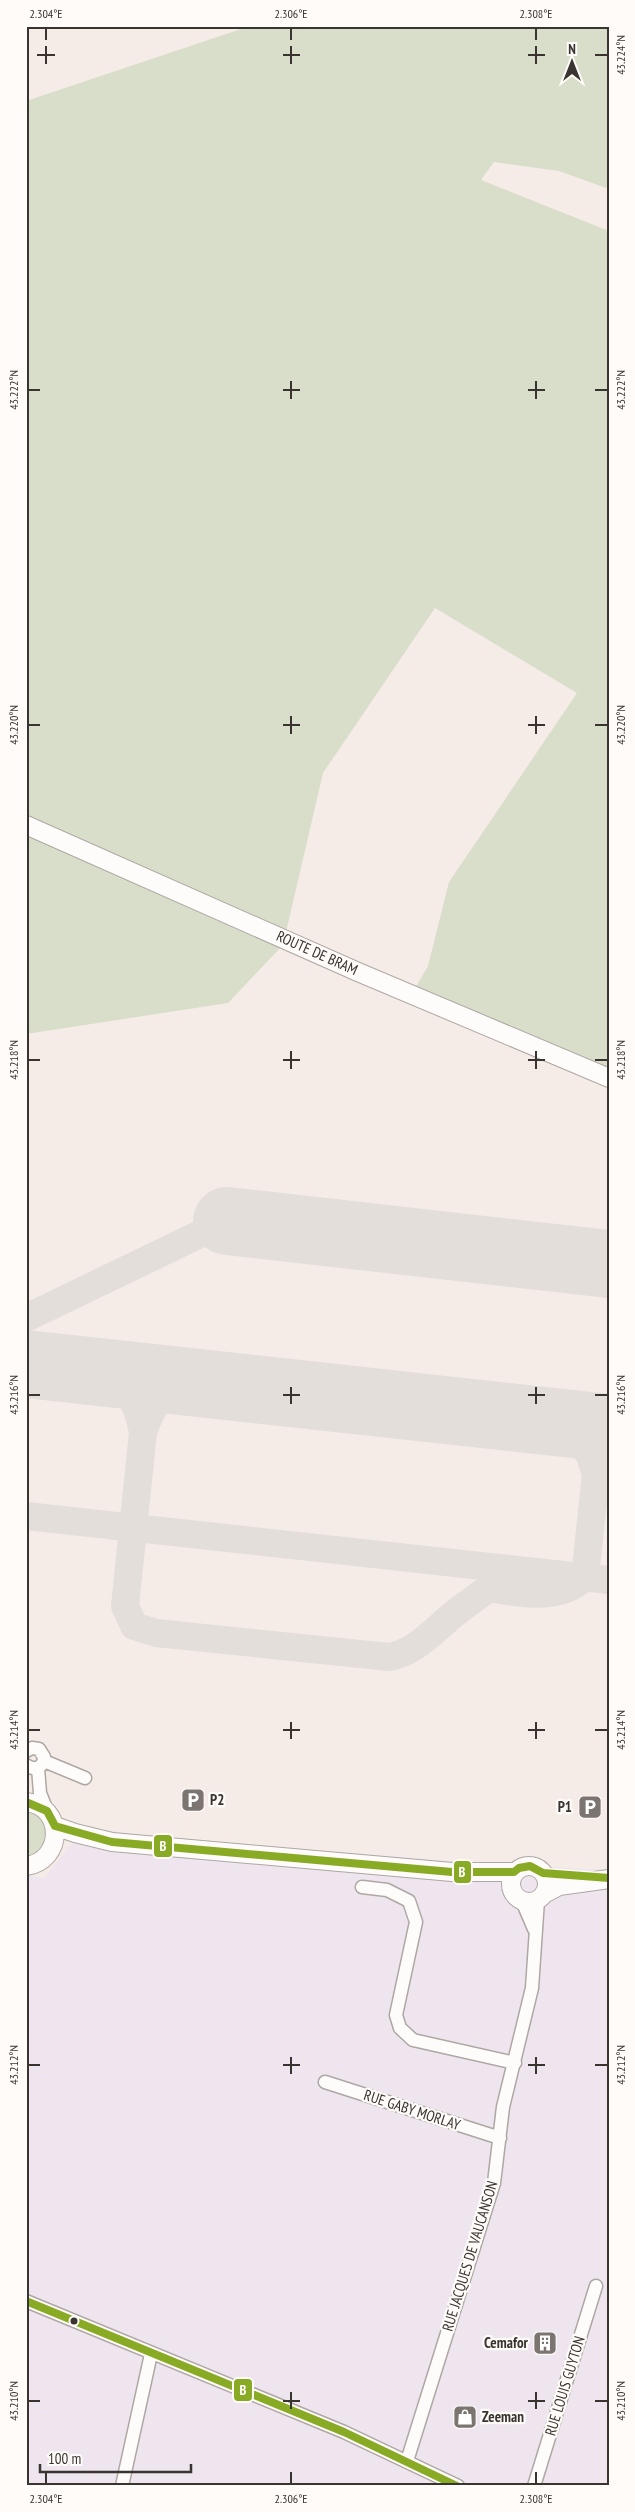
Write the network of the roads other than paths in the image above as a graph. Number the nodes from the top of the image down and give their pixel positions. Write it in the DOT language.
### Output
graph roads {
  1 [pos="26,825"];
  2 [pos="609,1078"];
  3 [pos="26,1751"];
  4 [pos="33,1767"];
  5 [pos="85,1778"];
  6 [pos="26,1802"];
  7 [pos="51,1819"];
  8 [pos="112,1842"];
  9 [pos="52,1850"];
  10 [pos="28,1868"];
  11 [pos="543,1873"];
  12 [pos="609,1879"];
  13 [pos="362,1887"];
  14 [pos="526,1891"];
  15 [pos="515,2063"];
  16 [pos="325,2082"];
  17 [pos="500,2138"];
  18 [pos="596,2286"];
  19 [pos="26,2301"];
  20 [pos="151,2354"];
  21 [pos="407,2461"];
  22 [pos="122,2486"];
  23 [pos="458,2486"];
  24 [pos="534,2486"];
  1 -- 2 [label="main road, ROUTE DE BRAM"];
  3 -- 4 [label="street"];
  4 -- 5 [label="street"];
  4 -- 7 [label="street"];
  6 -- 7 [label="main road"];
  7 -- 8 [label="main road"];
  7 -- 9 [label="main road"];
  8 -- 9 [label="main road"];
  8 -- 14 [label="main road"];
  9 -- 10 [label="main road"];
  11 -- 12 [label="main road"];
  11 -- 14 [label="main road"];
  11 -- 14 [label="main road"];
  12 -- 14 [label="main road"];
  13 -- 15 [label="street"];
  14 -- 15 [label="street, RUE JACQUES DE VAUCANSON"];
  15 -- 17 [label="street, RUE JACQUES DE VAUCANSON"];
  16 -- 17 [label="street, RUE GABY MORLAY"];
  17 -- 21 [label="street, RUE JACQUES DE VAUCANSON"];
  18 -- 24 [label="street, RUE LOUIS GUYTON"];
  19 -- 20 [label="street"];
  20 -- 21 [label="street"];
  20 -- 22 [label="street"];
  21 -- 23 [label="street"];
}
